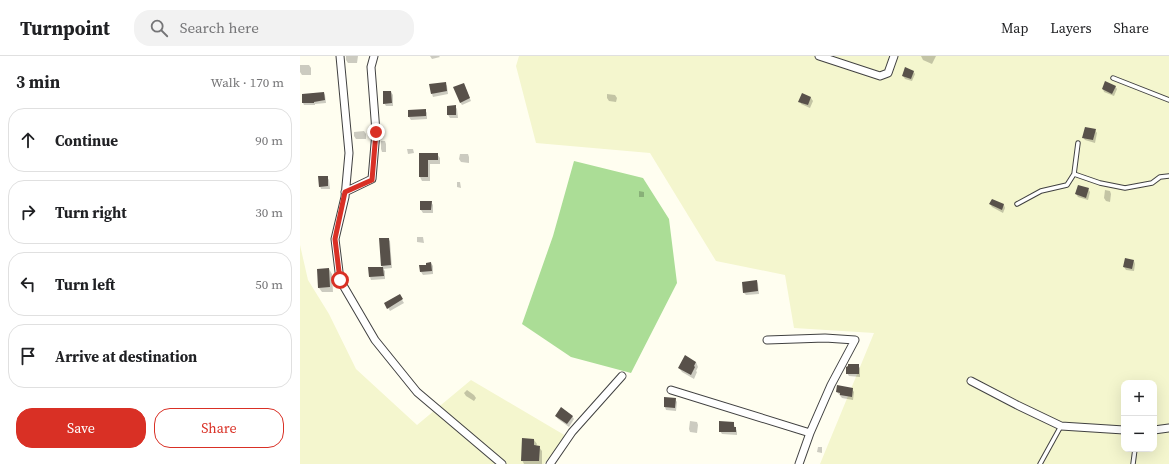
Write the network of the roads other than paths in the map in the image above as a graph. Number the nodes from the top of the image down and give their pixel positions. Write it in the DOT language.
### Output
graph roads {
  1 [pos="340,56"];
  2 [pos="374,56"];
  3 [pos="819,56"];
  4 [pos="894,56"];
  5 [pos="1113,78"];
  6 [pos="1169,100"];
  7 [pos="1078,143"];
  8 [pos="1074,174"];
  9 [pos="1169,176"];
  10 [pos="345,192"];
  11 [pos="1017,204"];
  12 [pos="767,340"];
  13 [pos="622,376"];
  14 [pos="971,381"];
  15 [pos="671,390"];
  16 [pos="1061,426"];
  17 [pos="1169,428"];
  18 [pos="1121,430"];
  19 [pos="1157,430"];
  20 [pos="810,433"];
  21 [pos="1135,452"];
  22 [pos="502,464"];
  23 [pos="550,464"];
  24 [pos="798,464"];
  25 [pos="1040,464"];
  26 [pos="1133,464"];
  1 -- 10 [label="street"];
  2 -- 10 [label="street"];
  3 -- 4 [label="street"];
  5 -- 6 [label="lane"];
  7 -- 8 [label="lane"];
  8 -- 9 [label="lane"];
  8 -- 11 [label="lane"];
  10 -- 22 [label="street"];
  12 -- 20 [label="street"];
  13 -- 23 [label="street"];
  14 -- 16 [label="street"];
  15 -- 20 [label="street"];
  16 -- 18 [label="street"];
  16 -- 25 [label="lane"];
  17 -- 19 [label="street"];
  20 -- 24 [label="street"];
  21 -- 26 [label="lane"];
}
